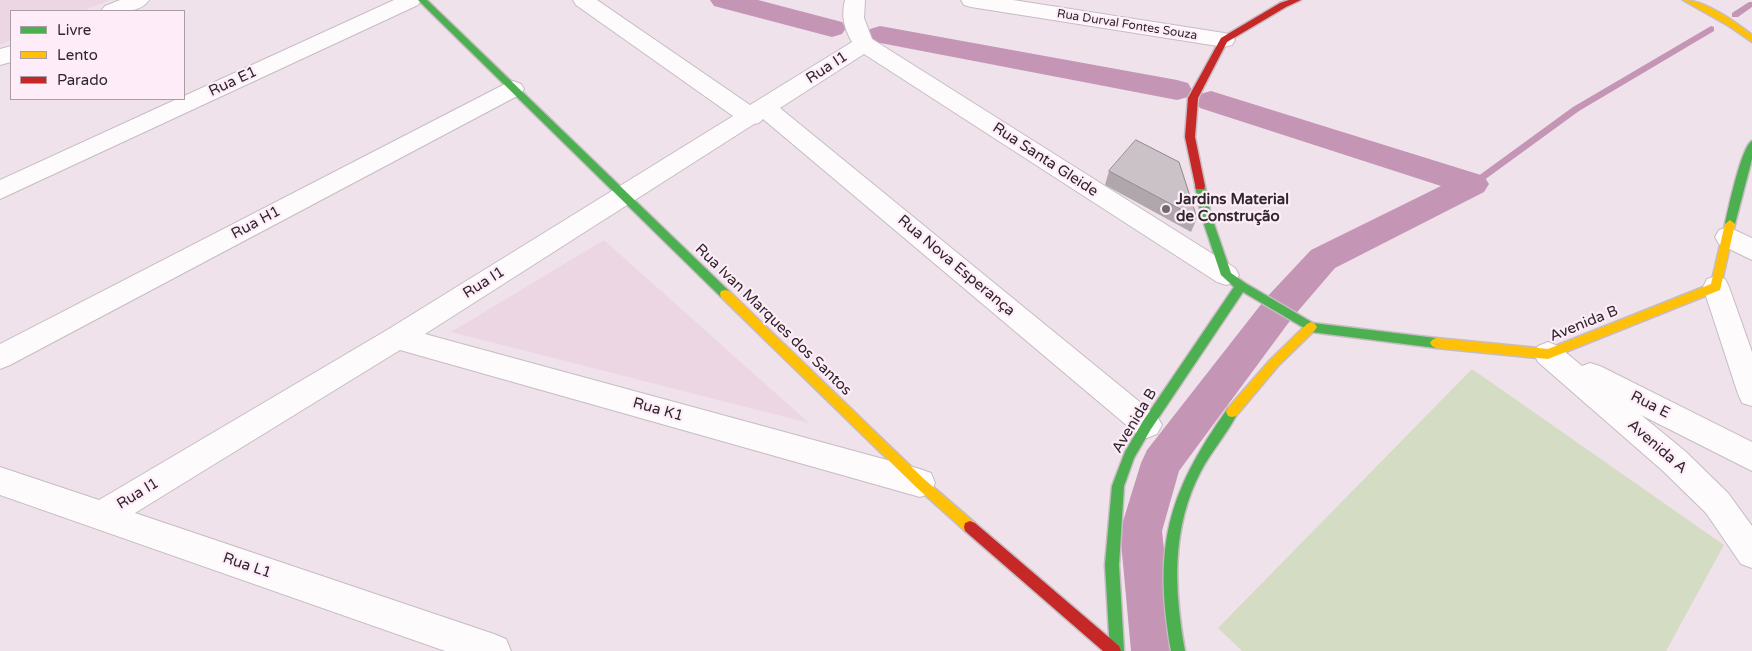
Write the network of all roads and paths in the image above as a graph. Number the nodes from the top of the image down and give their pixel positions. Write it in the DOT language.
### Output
graph roads {
  1 [pos="140,0"];
  2 [pos="412,0"];
  3 [pos="422,0"];
  4 [pos="583,0"];
  5 [pos="855,0"];
  6 [pos="971,0"];
  7 [pos="1297,0"];
  8 [pos="1687,0"];
  9 [pos="115,10"];
  10 [pos="1752,39"];
  11 [pos="1224,40"];
  12 [pos="864,44"];
  13 [pos="513,89"];
  14 [pos="758,112"];
  15 [pos="1752,144"];
  16 [pos="0,190"];
  17 [pos="622,196"];
  18 [pos="1728,237"];
  19 [pos="1752,250"];
  20 [pos="1234,281"];
  21 [pos="1716,287"];
  22 [pos="1311,327"];
  23 [pos="397,338"];
  24 [pos="1548,354"];
  25 [pos="0,356"];
  26 [pos="1752,394"];
  27 [pos="1147,424"];
  28 [pos="1752,457"];
  29 [pos="0,481"];
  30 [pos="920,483"];
  31 [pos="101,516"];
  32 [pos="1752,553"];
  33 [pos="494,651"];
  34 [pos="1115,651"];
  35 [pos="1178,651"];
  1 -- 9 [label="street"];
  2 -- 16 [label="street, Rua E1"];
  3 -- 13 [label="street, Rua Ivan Marques dos Santos"];
  4 -- 14 [label="street, Rua Nova Esperança"];
  5 -- 12 [label="street"];
  6 -- 11 [label="street, Rua Durval Fontes Souza"];
  7 -- 11 [label="street"];
  8 -- 10 [label="street"];
  11 -- 20 [label="street"];
  12 -- 14 [label="street, Rua I1"];
  12 -- 20 [label="street, Rua Santa Gleide"];
  13 -- 17 [label="street, Rua Ivan Marques dos Santos"];
  13 -- 25 [label="street, Rua H1"];
  14 -- 17 [label="street, Rua I1"];
  14 -- 27 [label="street, Rua Nova Esperança"];
  15 -- 18 [label="street"];
  17 -- 23 [label="street, Rua I1"];
  17 -- 30 [label="street, Rua Ivan Marques dos Santos"];
  18 -- 19 [label="street"];
  18 -- 21 [label="street"];
  20 -- 22 [label="street, Avenida B"];
  20 -- 27 [label="street, Avenida B"];
  21 -- 24 [label="street, Avenida B"];
  21 -- 26 [label="street"];
  22 -- 24 [label="street, Avenida B"];
  22 -- 35 [label="street"];
  23 -- 30 [label="street, Rua K1"];
  23 -- 31 [label="street, Rua I1"];
  24 -- 28 [label="street, Rua E"];
  24 -- 32 [label="street, Avenida A"];
  27 -- 34 [label="street, Avenida B"];
  29 -- 31 [label="street, Rua L1"];
  30 -- 34 [label="street, Rua Ivan Marques dos Santos"];
  31 -- 33 [label="street, Rua L1"];
}
